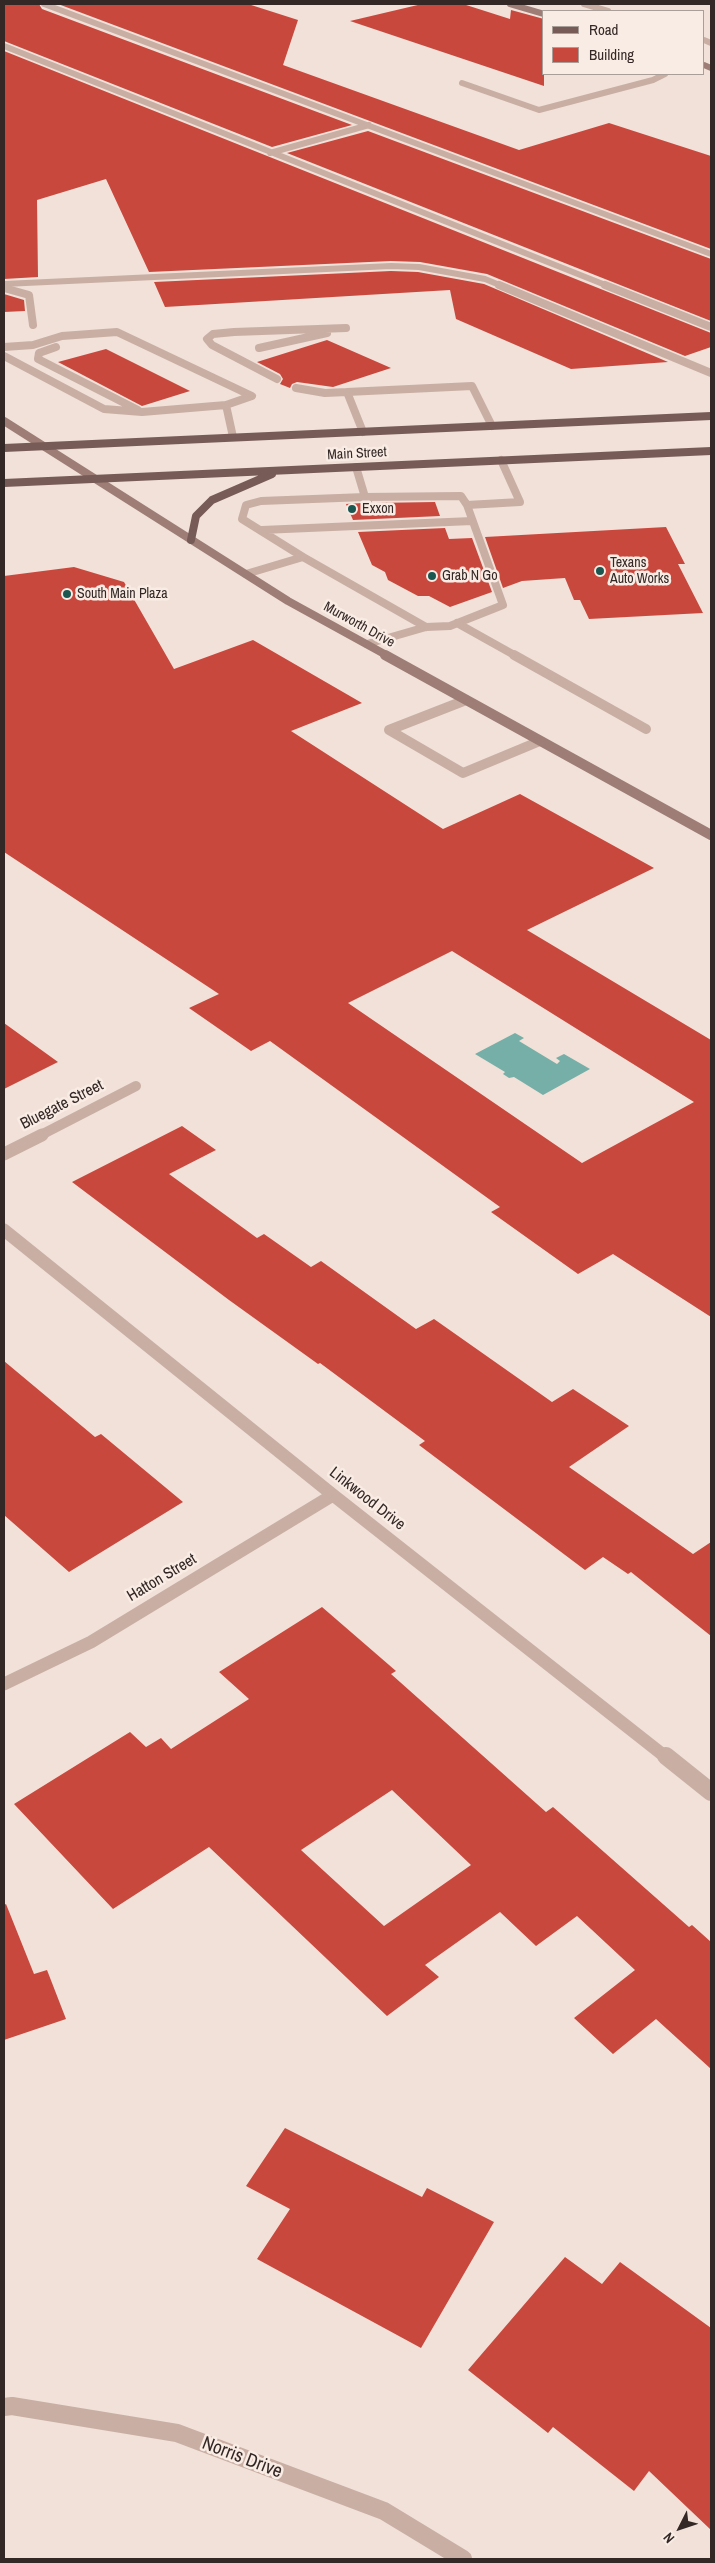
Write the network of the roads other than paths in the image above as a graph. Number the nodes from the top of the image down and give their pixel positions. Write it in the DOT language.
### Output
graph roads {
  1 [pos="44,4"];
  2 [pos="510,4"];
  3 [pos="584,4"];
  4 [pos="605,10"];
  5 [pos="542,13"];
  6 [pos="4,46"];
  7 [pos="652,75"];
  8 [pos="660,75"];
  9 [pos="656,76"];
  10 [pos="462,83"];
  11 [pos="369,125"];
  12 [pos="270,153"];
  13 [pos="711,254"];
  14 [pos="4,284"];
  15 [pos="4,288"];
  16 [pos="33,325"];
  17 [pos="711,327"];
  18 [pos="104,333"];
  19 [pos="4,347"];
  20 [pos="259,348"];
  21 [pos="4,356"];
  22 [pos="711,373"];
  23 [pos="277,379"];
  24 [pos="296,388"];
  25 [pos="347,392"];
  26 [pos="226,405"];
  27 [pos="142,412"];
  28 [pos="711,416"];
  29 [pos="4,421"];
  30 [pos="492,426"];
  31 [pos="363,432"];
  32 [pos="233,438"];
  33 [pos="43,446"];
  34 [pos="4,448"];
  35 [pos="711,451"];
  36 [pos="501,460"];
  37 [pos="356,467"];
  38 [pos="281,470"];
  39 [pos="98,479"];
  40 [pos="4,483"];
  41 [pos="366,500"];
  42 [pos="468,505"];
  43 [pos="410,512"];
  44 [pos="372,514"];
  45 [pos="335,516"];
  46 [pos="295,519"];
  47 [pos="472,521"];
  48 [pos="414,523"];
  49 [pos="375,525"];
  50 [pos="338,527"];
  51 [pos="297,529"];
  52 [pos="262,530"];
  53 [pos="191,540"];
  54 [pos="303,557"];
  55 [pos="246,574"];
  56 [pos="457,623"];
  57 [pos="426,628"];
  58 [pos="367,644"];
  59 [pos="466,700"];
  60 [pos="646,729"];
  61 [pos="540,741"];
  62 [pos="711,835"];
  63 [pos="136,1086"];
  64 [pos="4,1154"];
  65 [pos="4,1230"];
  66 [pos="333,1494"];
  67 [pos="4,1684"];
  68 [pos="711,1792"];
  69 [pos="4,2407"];
  70 [pos="463,2559"];
  1 -- 11 [label="street"];
  2 -- 5 [label="street"];
  3 -- 4 [label="street"];
  6 -- 12 [label="street"];
  7 -- 9 [label="street"];
  8 -- 9 [label="street"];
  9 -- 10 [label="street"];
  11 -- 12 [label="street"];
  11 -- 13 [label="street"];
  12 -- 17 [label="street"];
  14 -- 22 [label="street"];
  15 -- 16 [label="street"];
  18 -- 19 [label="street"];
  18 -- 26 [label="street"];
  18 -- 27 [label="street"];
  20 -- 23 [label="street"];
  21 -- 27 [label="street"];
  24 -- 25 [label="street"];
  25 -- 30 [label="street"];
  25 -- 31 [label="street"];
  26 -- 27 [label="street"];
  26 -- 32 [label="street"];
  28 -- 30 [label="main road, Main Street"];
  29 -- 33 [label="street, Murworth Drive"];
  30 -- 31 [label="main road, Main Street"];
  31 -- 32 [label="main road, Main Street"];
  32 -- 33 [label="main road, Main Street"];
  33 -- 34 [label="main road, Main Street"];
  33 -- 39 [label="street, Murworth Drive"];
  35 -- 36 [label="main road, Main Street"];
  36 -- 37 [label="main road, Main Street"];
  36 -- 42 [label="street"];
  37 -- 38 [label="main road, Main Street"];
  37 -- 41 [label="street"];
  38 -- 39 [label="main road, Main Street"];
  38 -- 53 [label="main road"];
  39 -- 40 [label="main road, Main Street"];
  39 -- 53 [label="street, Murworth Drive"];
  41 -- 42 [label="street"];
  41 -- 52 [label="street"];
  42 -- 47 [label="street"];
  43 -- 48 [label="street"];
  44 -- 49 [label="street"];
  45 -- 50 [label="street"];
  46 -- 51 [label="street"];
  47 -- 48 [label="street"];
  47 -- 56 [label="street"];
  48 -- 49 [label="street"];
  49 -- 50 [label="street"];
  50 -- 51 [label="street"];
  51 -- 52 [label="street"];
  52 -- 54 [label="street"];
  53 -- 55 [label="street, Murworth Drive"];
  54 -- 55 [label="street"];
  54 -- 57 [label="street"];
  55 -- 58 [label="street, Murworth Drive"];
  56 -- 57 [label="street"];
  56 -- 60 [label="street"];
  57 -- 58 [label="street"];
  58 -- 59 [label="street, Murworth Drive"];
  59 -- 61 [label="street, Murworth Drive"];
  59 -- 61 [label="street"];
  61 -- 62 [label="street, Murworth Drive"];
  63 -- 64 [label="street, Bluegate Street"];
  65 -- 66 [label="street, Linkwood Drive"];
  66 -- 67 [label="street, Hatton Street"];
  66 -- 68 [label="street, Linkwood Drive"];
  69 -- 70 [label="street, Norris Drive"];
}
